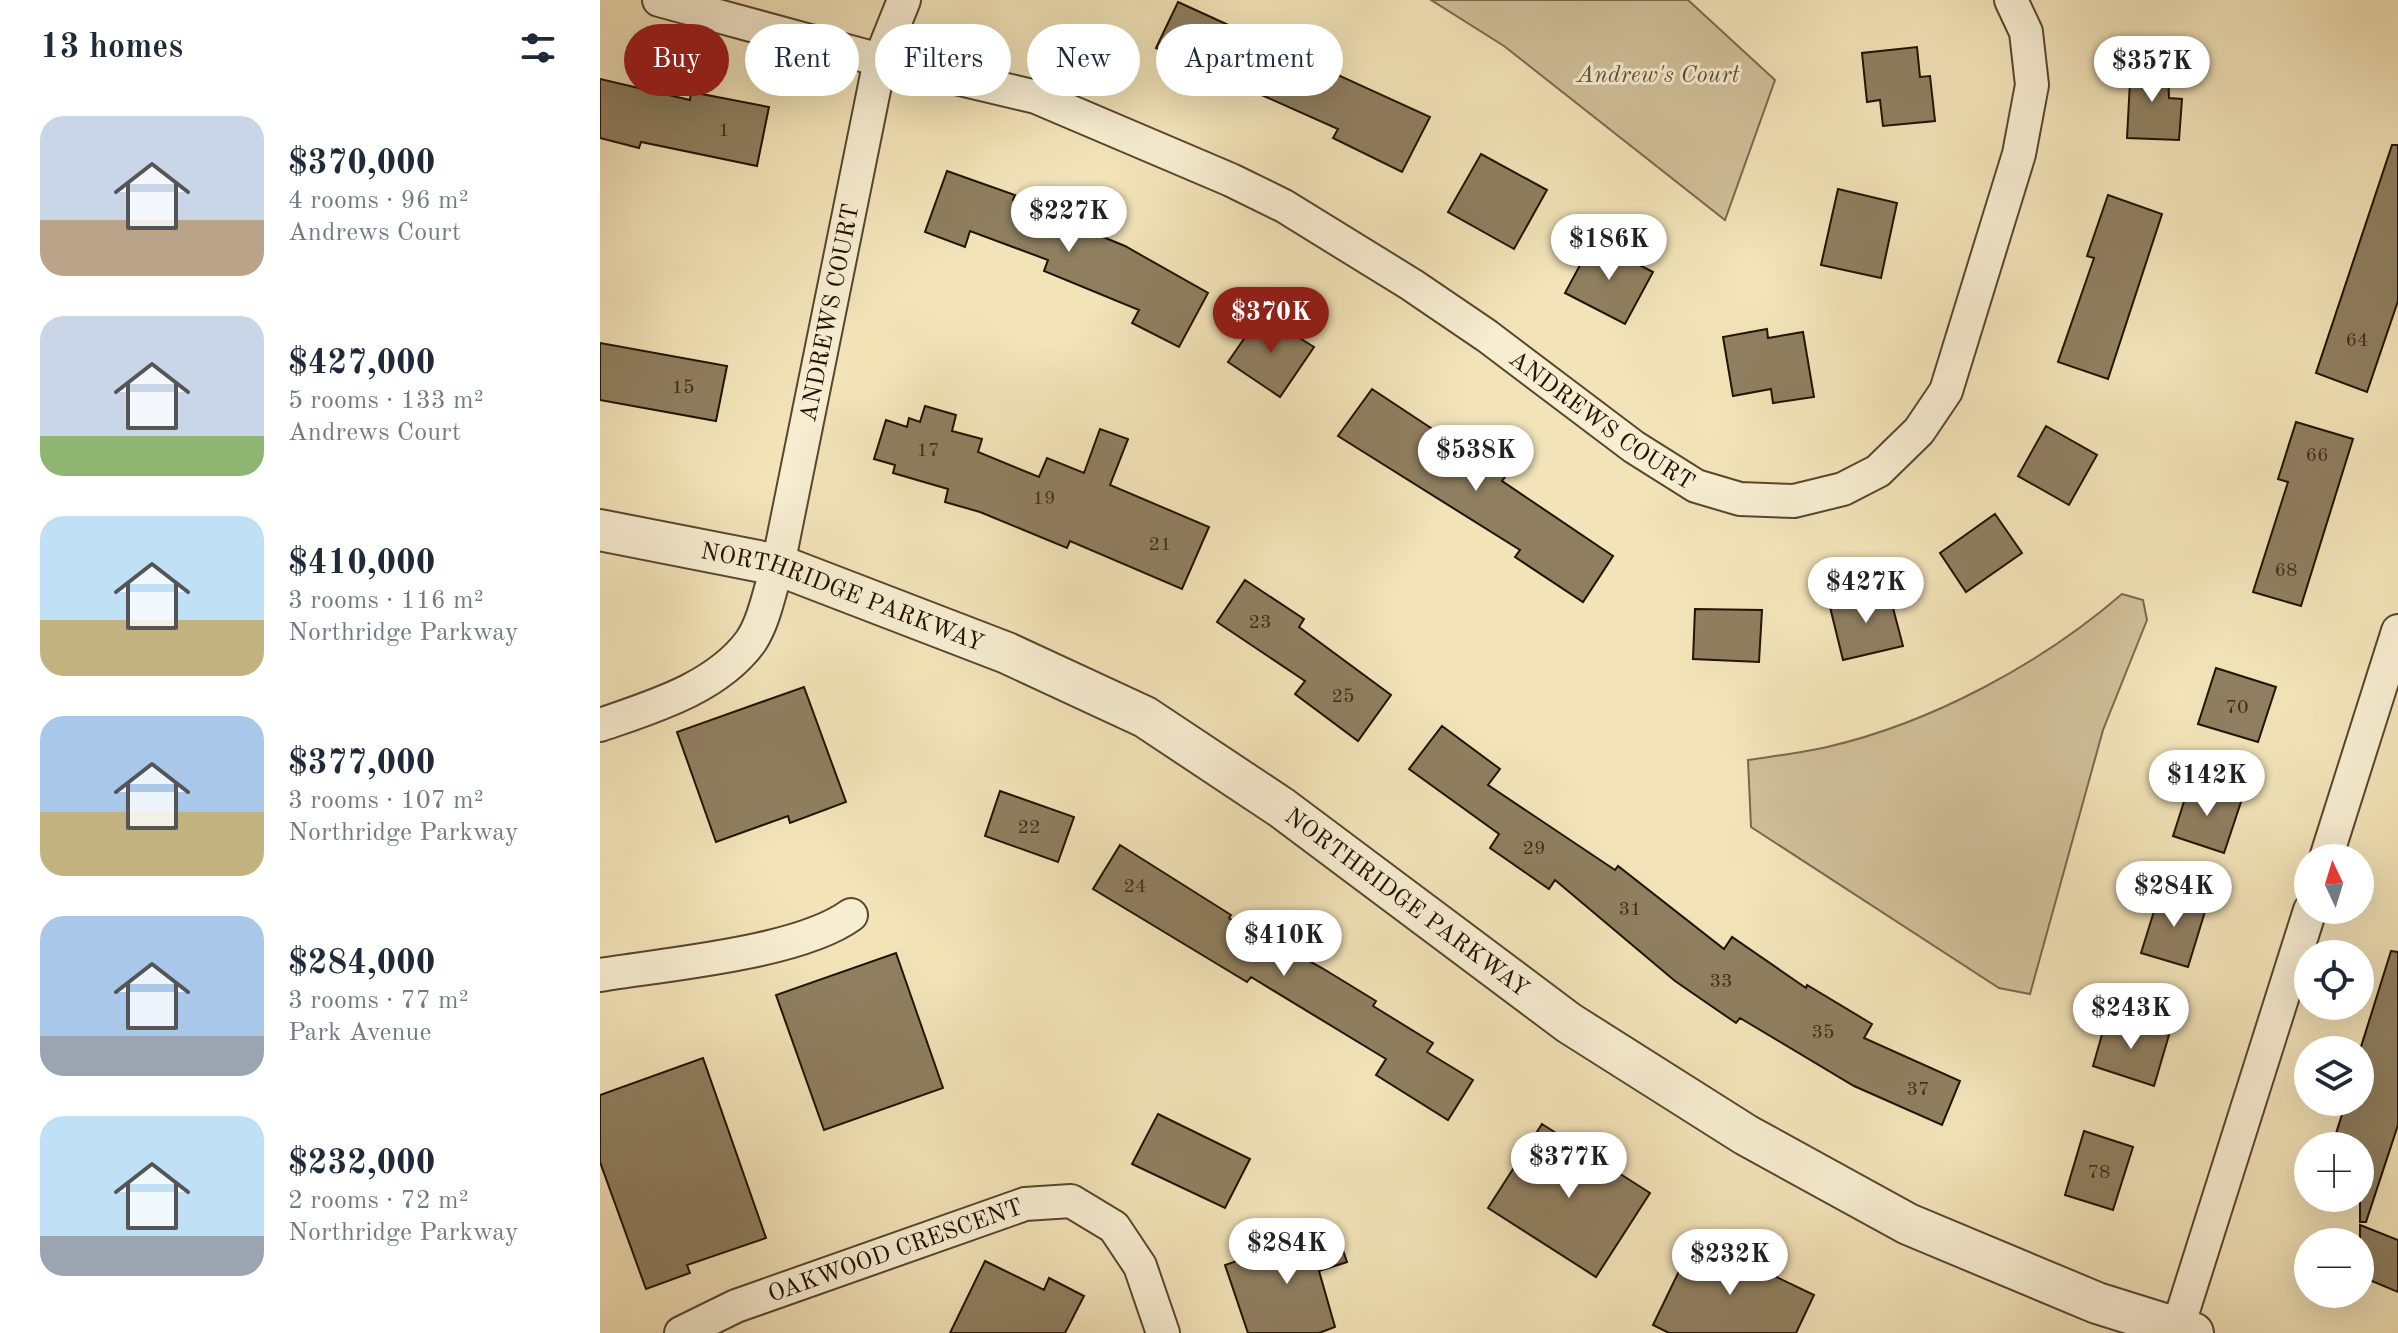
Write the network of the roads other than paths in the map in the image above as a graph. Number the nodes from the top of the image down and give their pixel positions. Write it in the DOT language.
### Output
graph roads {
  1 [pos="659,0"];
  2 [pos="904,0"];
  3 [pos="2011,0"];
  4 [pos="894,24"];
  5 [pos="875,59"];
  6 [pos="875,85"];
  7 [pos="1011,91"];
  8 [pos="600,530"];
  9 [pos="778,565"];
  10 [pos="2398,631"];
  11 [pos="600,725"];
  12 [pos="2330,844"];
  13 [pos="851,915"];
  14 [pos="2306,924"];
  15 [pos="600,975"];
  16 [pos="741,1320"];
  17 [pos="2182,1332"];
  18 [pos="681,1333"];
  19 [pos="1163,1333"];
  1 -- 5 [label="street"];
  2 -- 4 [label="street, ANDREWS COURT"];
  3 -- 7 [label="street, ANDREWS COURT"];
  6 -- 9 [label="street, ANDREWS COURT"];
  8 -- 9 [label="street, NORTHRIDGE PARKWAY"];
  9 -- 11 [label="street, ANDREWS COURT"];
  9 -- 17 [label="street, NORTHRIDGE PARKWAY"];
  10 -- 12 [label="street"];
  13 -- 15 [label="street"];
  14 -- 17 [label="street"];
  16 -- 18 [label="street, OAKWOOD CRESCENT"];
  16 -- 19 [label="street, OAKWOOD CRESCENT"];
}
